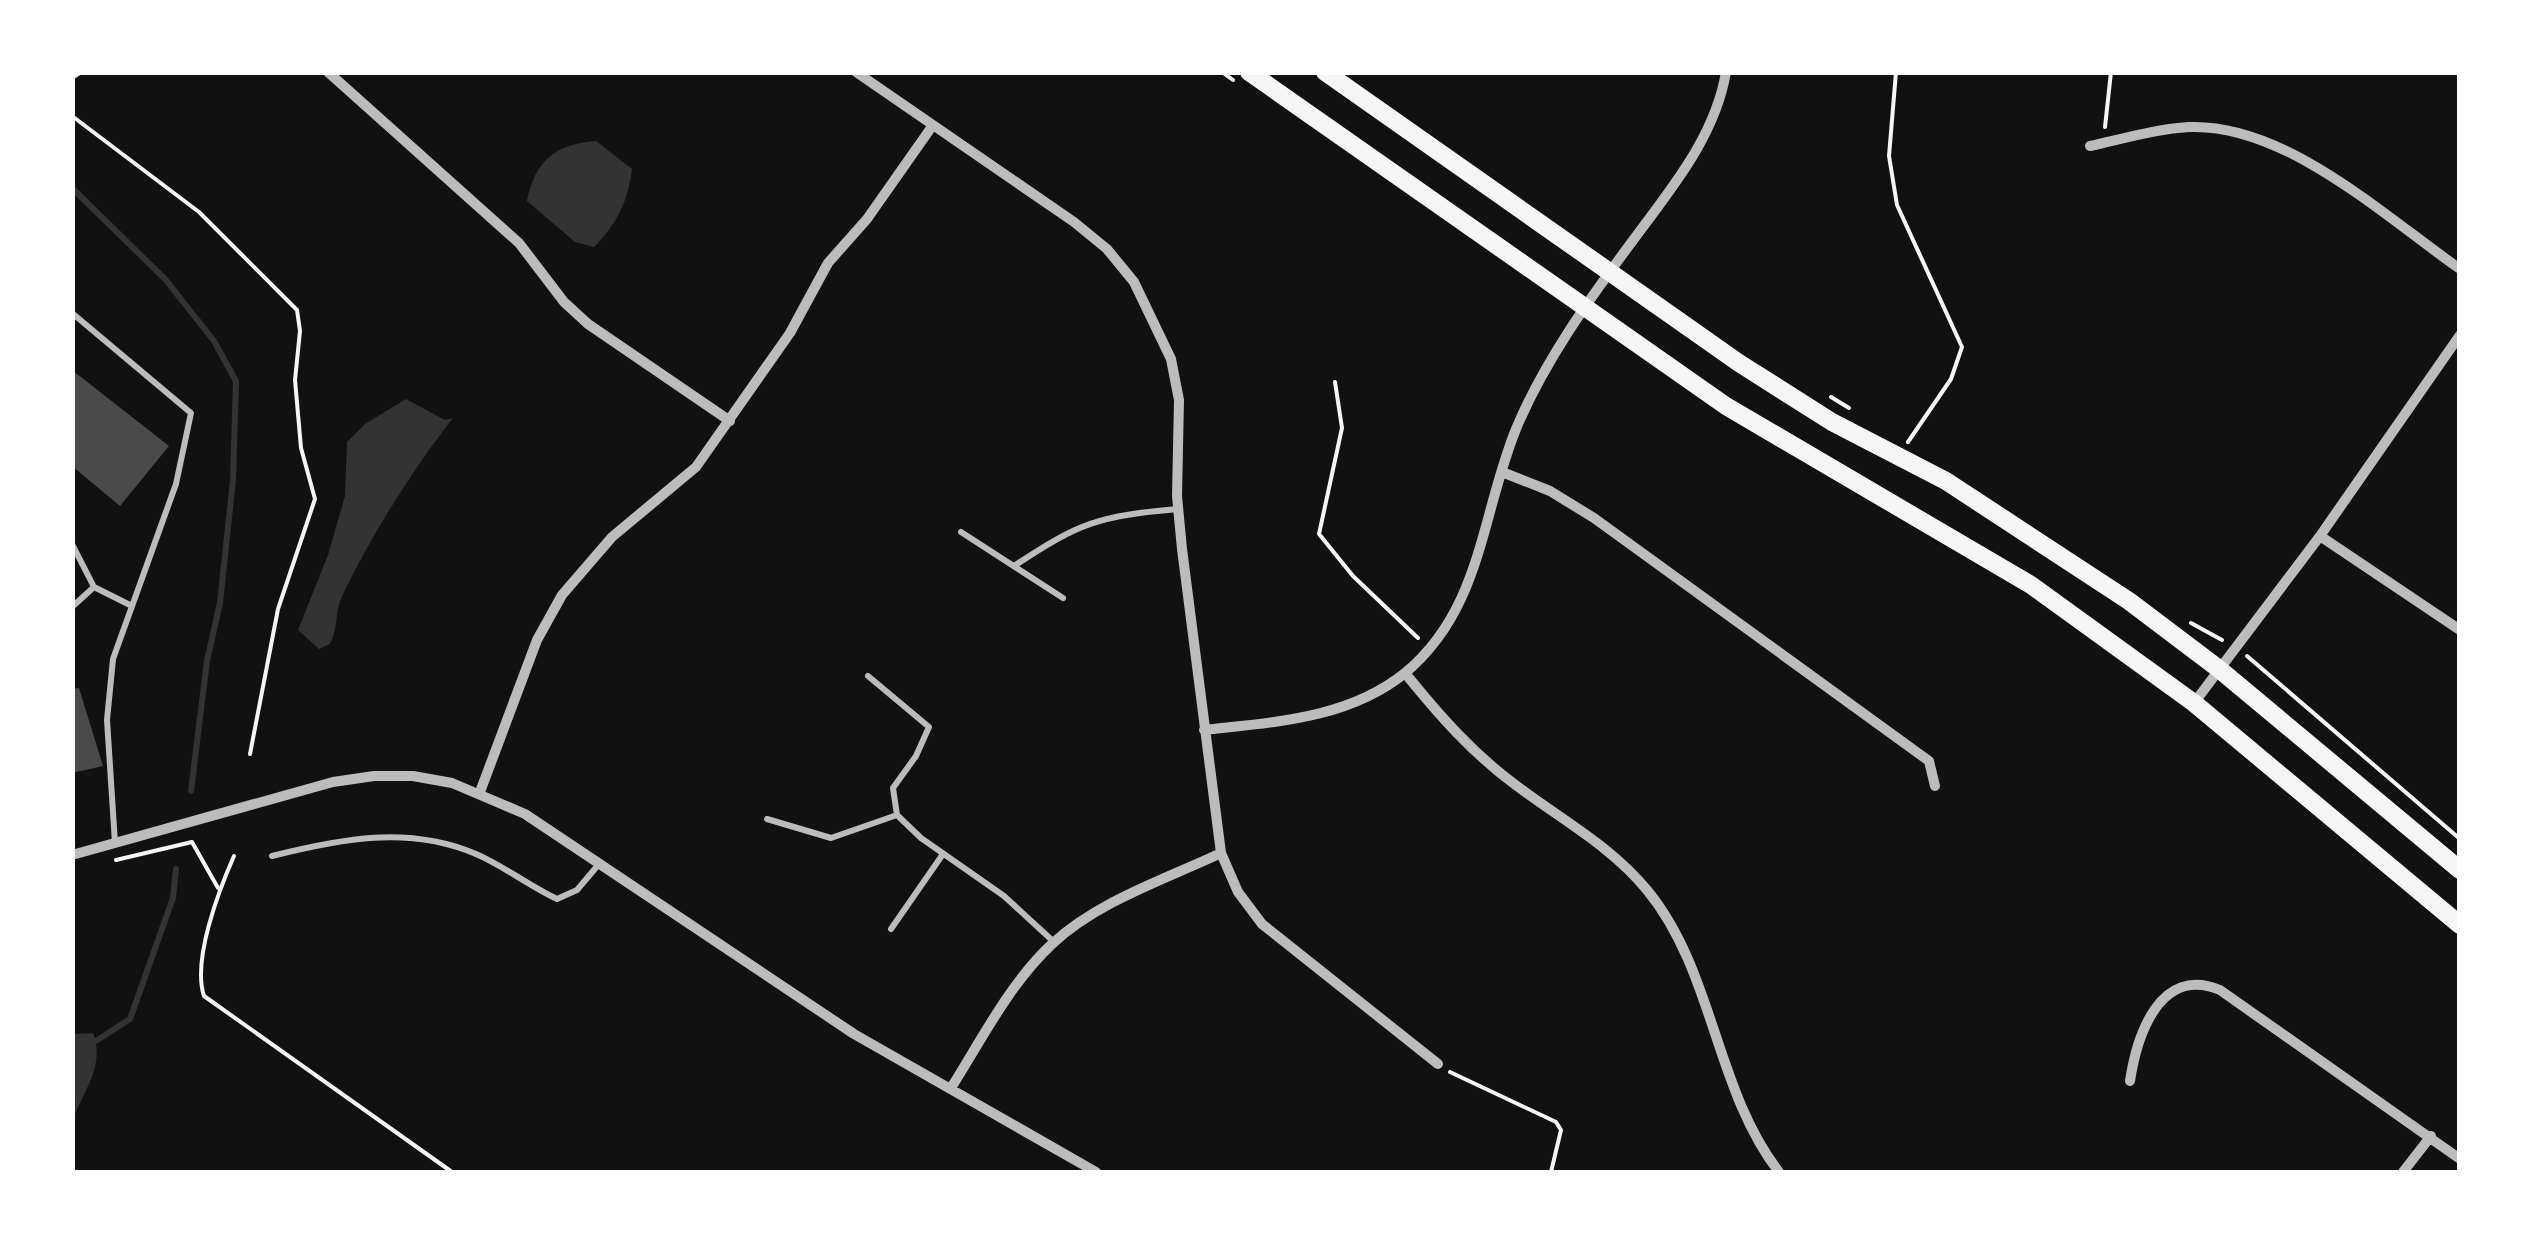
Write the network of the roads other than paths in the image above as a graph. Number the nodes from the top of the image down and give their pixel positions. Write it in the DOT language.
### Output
graph roads {
  1 [pos="328,72"];
  2 [pos="856,72"];
  3 [pos="1249,72"];
  4 [pos="1325,72"];
  5 [pos="1726,72"];
  6 [pos="933,125"];
  7 [pos="2090,146"];
  8 [pos="2460,269"];
  9 [pos="1610,272"];
  10 [pos="1584,308"];
  11 [pos="72,314"];
  12 [pos="2460,335"];
  13 [pos="730,422"];
  14 [pos="1502,472"];
  15 [pos="1178,509"];
  16 [pos="961,532"];
  17 [pos="2320,536"];
  18 [pos="72,544"];
  19 [pos="1014,566"];
  20 [pos="94,588"];
  21 [pos="1063,598"];
  22 [pos="132,606"];
  23 [pos="72,607"];
  24 [pos="2460,630"];
  25 [pos="2219,669"];
  26 [pos="1405,673"];
  27 [pos="868,676"];
  28 [pos="2194,704"];
  29 [pos="1204,730"];
  30 [pos="1935,786"];
  31 [pos="480,792"];
  32 [pos="897,815"];
  33 [pos="767,819"];
  34 [pos="115,843"];
  35 [pos="942,854"];
  36 [pos="1222,854"];
  37 [pos="72,855"];
  38 [pos="272,856"];
  39 [pos="600,864"];
  40 [pos="2460,870"];
  41 [pos="2460,925"];
  42 [pos="891,929"];
  43 [pos="1054,942"];
  44 [pos="1438,1064"];
  45 [pos="2130,1081"];
  46 [pos="952,1088"];
  47 [pos="2431,1136"];
  48 [pos="2460,1159"];
  49 [pos="1096,1172"];
  50 [pos="1778,1172"];
  51 [pos="2403,1172"];
  1 -- 13 [label="street"];
  2 -- 6 [label="street"];
  3 -- 10 [label="main road"];
  4 -- 9 [label="main road"];
  5 -- 9 [label="street"];
  6 -- 13 [label="street"];
  6 -- 15 [label="street"];
  7 -- 8 [label="street"];
  9 -- 10 [label="street"];
  9 -- 25 [label="main road"];
  10 -- 14 [label="street"];
  10 -- 28 [label="main road"];
  11 -- 22 [label="lane"];
  12 -- 17 [label="street"];
  13 -- 31 [label="street"];
  14 -- 26 [label="street"];
  14 -- 30 [label="street"];
  15 -- 19 [label="lane"];
  15 -- 29 [label="street"];
  16 -- 19 [label="lane"];
  17 -- 24 [label="street"];
  17 -- 25 [label="street"];
  18 -- 20 [label="lane"];
  19 -- 21 [label="lane"];
  20 -- 22 [label="lane"];
  20 -- 23 [label="lane"];
  22 -- 34 [label="lane"];
  25 -- 28 [label="street"];
  25 -- 40 [label="main road"];
  26 -- 29 [label="street"];
  26 -- 50 [label="street"];
  27 -- 32 [label="lane"];
  28 -- 41 [label="main road"];
  29 -- 36 [label="street"];
  31 -- 34 [label="street"];
  31 -- 39 [label="street"];
  32 -- 33 [label="lane"];
  32 -- 35 [label="lane"];
  34 -- 37 [label="street"];
  35 -- 42 [label="lane"];
  35 -- 43 [label="lane"];
  36 -- 43 [label="street"];
  36 -- 44 [label="street"];
  38 -- 39 [label="lane"];
  39 -- 46 [label="street"];
  43 -- 46 [label="street"];
  45 -- 47 [label="street"];
  46 -- 49 [label="street"];
  47 -- 48 [label="street"];
  47 -- 51 [label="street"];
}
